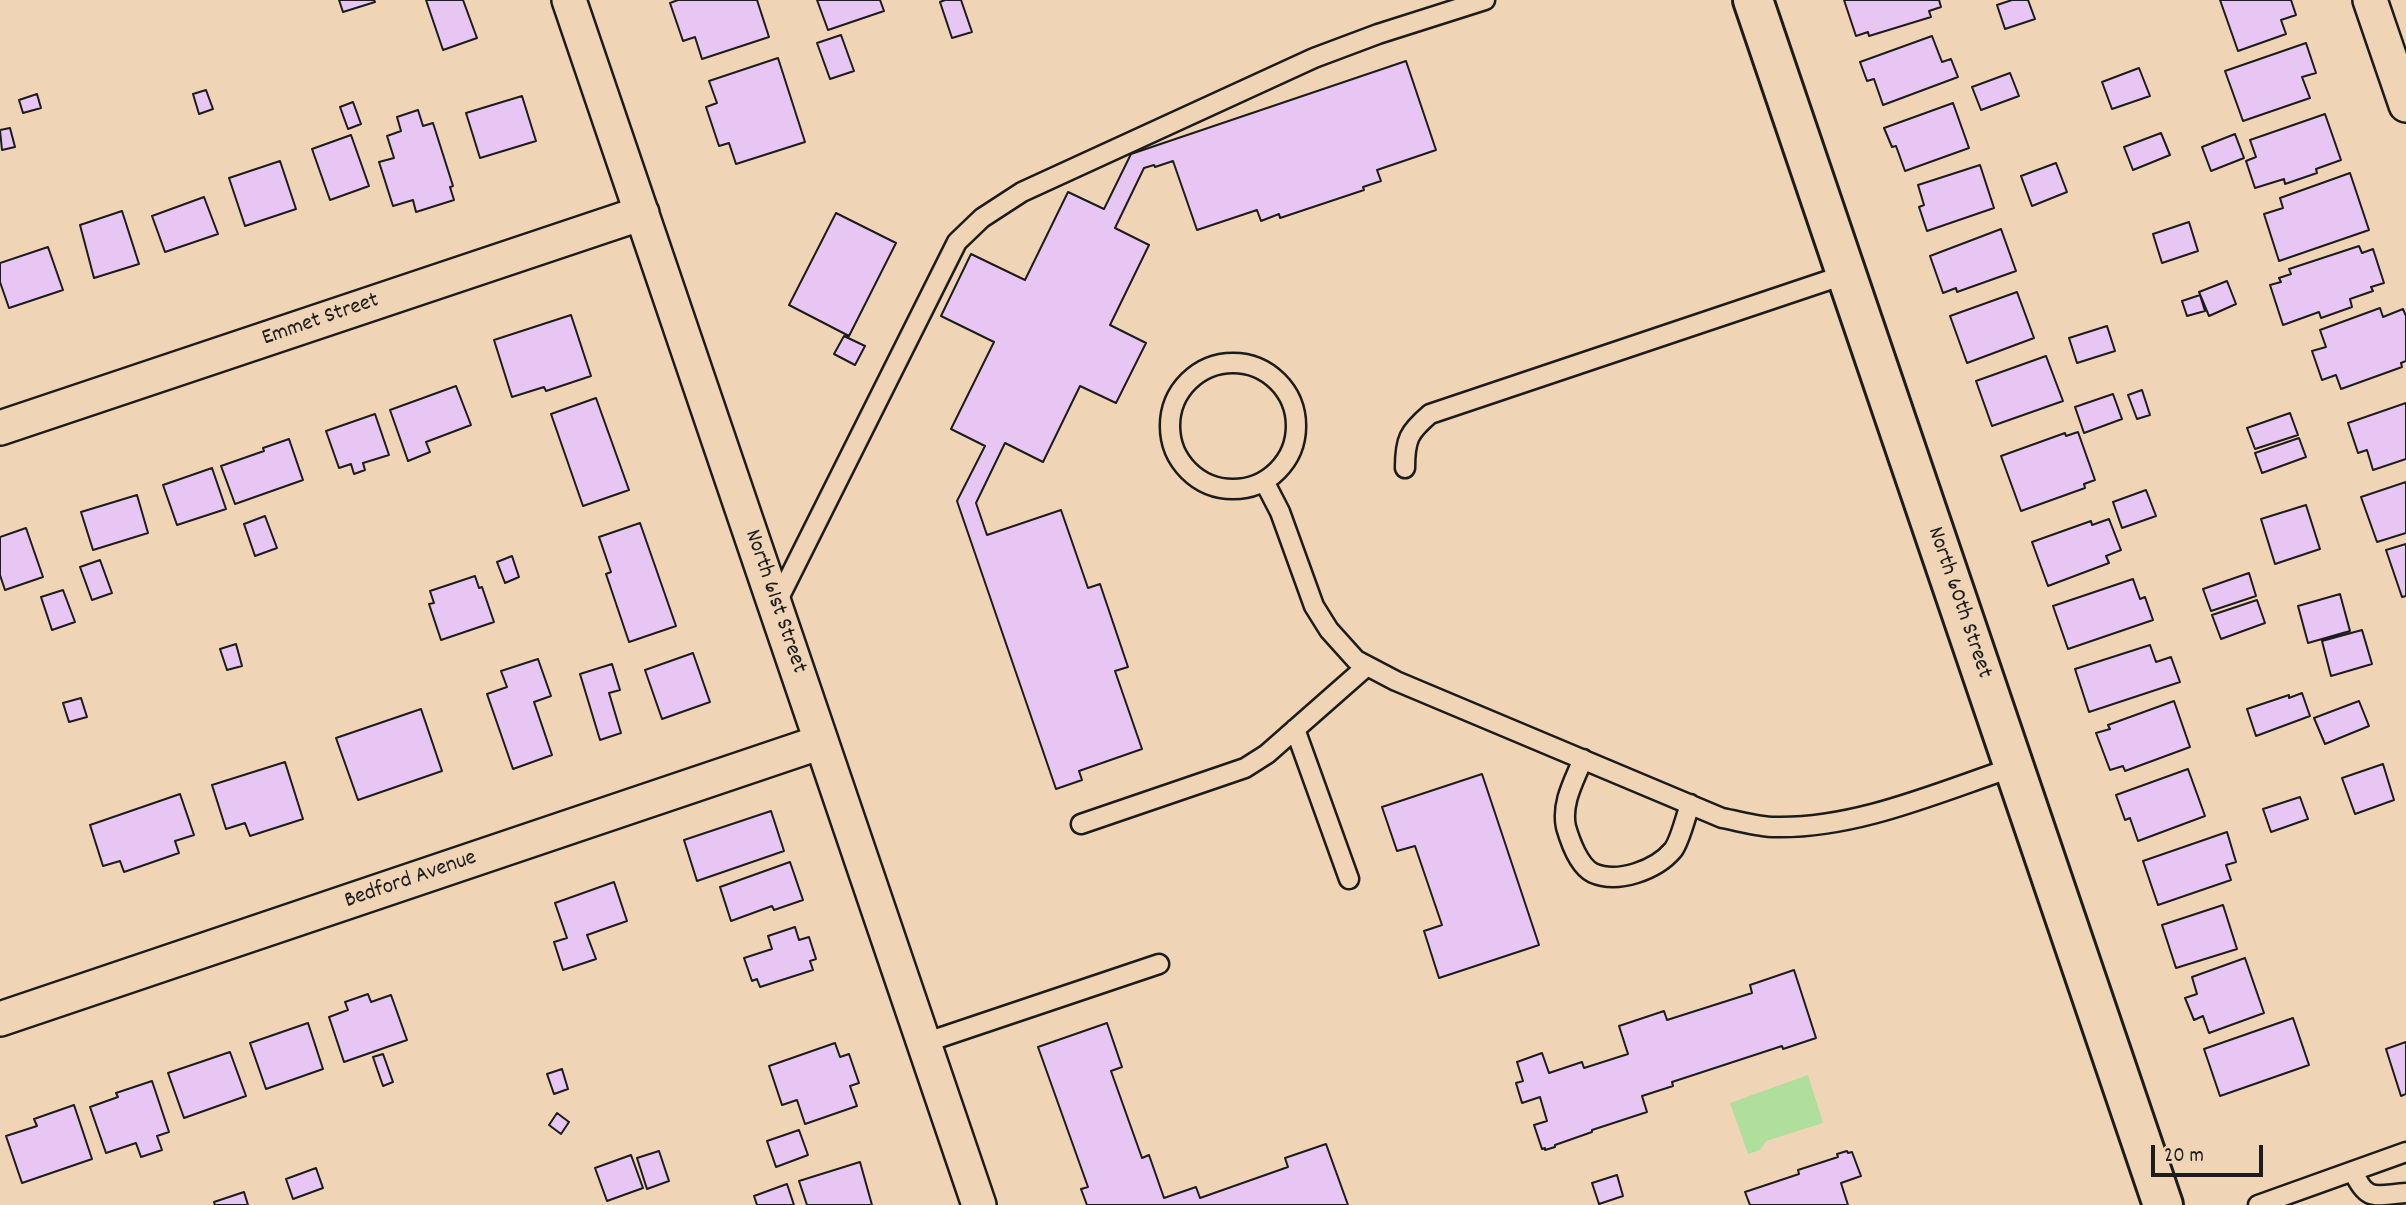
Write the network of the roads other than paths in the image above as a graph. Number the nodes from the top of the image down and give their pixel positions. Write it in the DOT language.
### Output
graph roads {
  1 [pos="569,0"];
  2 [pos="1485,0"];
  3 [pos="1753,0"];
  4 [pos="2370,0"];
  5 [pos="2406,105"];
  6 [pos="642,213"];
  7 [pos="1846,274"];
  8 [pos="0,428"];
  9 [pos="1405,468"];
  10 [pos="1264,481"];
  11 [pos="775,606"];
  12 [pos="1367,666"];
  13 [pos="1295,729"];
  14 [pos="821,742"];
  15 [pos="1583,760"];
  16 [pos="2014,767"];
  17 [pos="1690,804"];
  18 [pos="1081,824"];
  19 [pos="1349,879"];
  20 [pos="1159,964"];
  21 [pos="0,1019"];
  22 [pos="924,1043"];
  23 [pos="2406,1152"];
  24 [pos="2353,1171"];
  25 [pos="2406,1193"];
  26 [pos="979,1205"];
  27 [pos="2163,1205"];
  28 [pos="2258,1205"];
  1 -- 6 [label="street, North 61st Street"];
  2 -- 11 [label="lane"];
  3 -- 7 [label="main road, North 60th Street"];
  4 -- 5 [label="street"];
  6 -- 8 [label="street, Emmet Street"];
  6 -- 11 [label="street, North 61st Street"];
  7 -- 9 [label="lane"];
  7 -- 16 [label="main road, North 60th Street"];
  10 -- 10 [label="lane"];
  10 -- 12 [label="lane"];
  11 -- 14 [label="street, North 61st Street"];
  12 -- 13 [label="lane"];
  12 -- 15 [label="lane"];
  13 -- 18 [label="lane"];
  13 -- 19 [label="lane"];
  14 -- 21 [label="street, Bedford Avenue"];
  14 -- 22 [label="street, North 61st Street"];
  15 -- 17 [label="lane"];
  15 -- 17 [label="lane"];
  16 -- 17 [label="lane"];
  16 -- 27 [label="main road, North 60th Street"];
  20 -- 22 [label="lane"];
  22 -- 26 [label="street, North 61st Street"];
  23 -- 24 [label="lane"];
  24 -- 25 [label="lane"];
  24 -- 28 [label="lane"];
}
